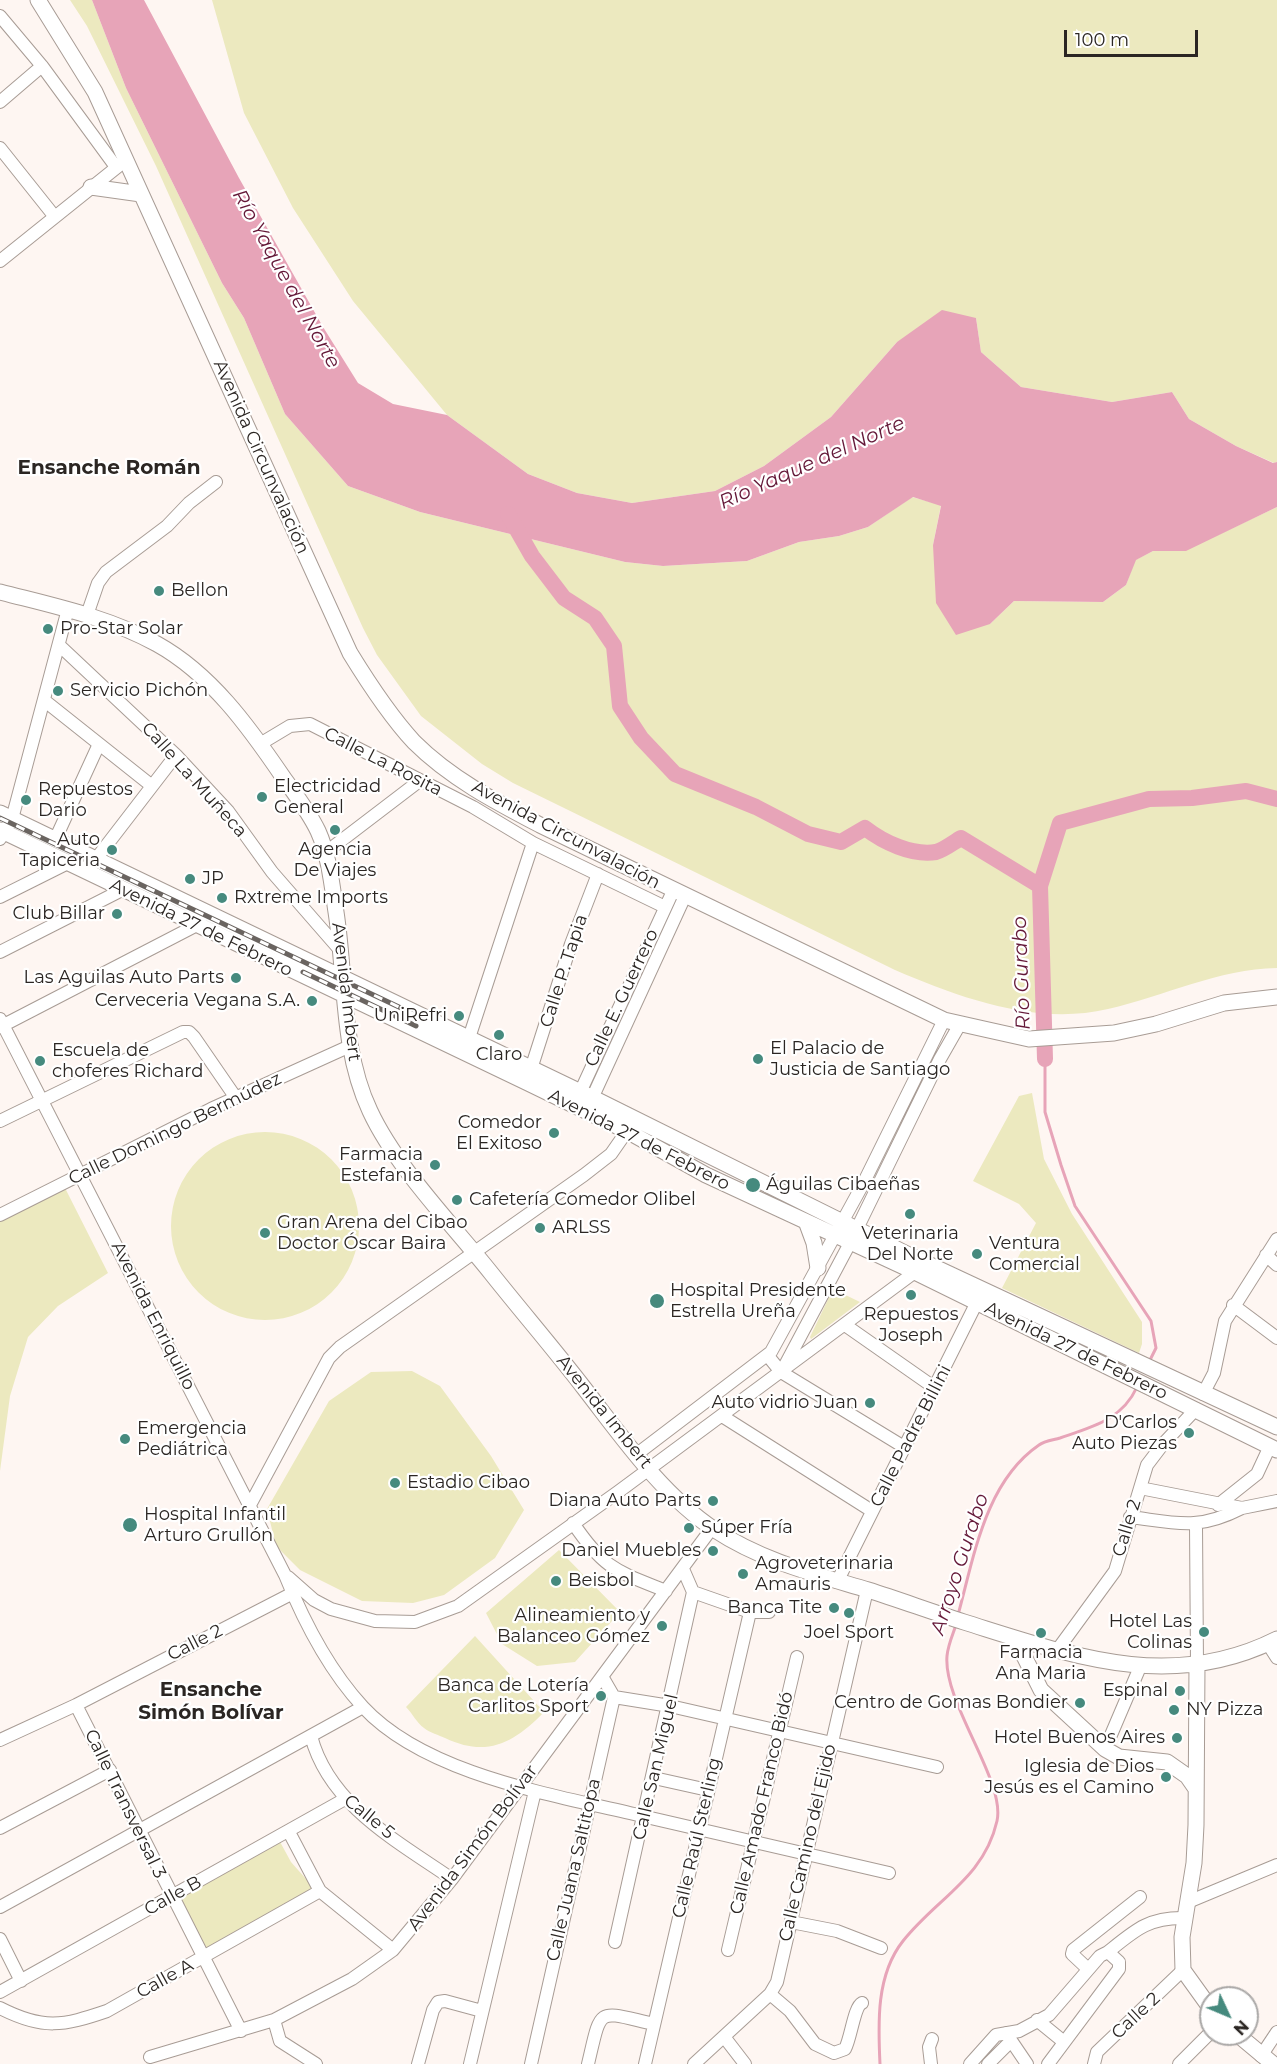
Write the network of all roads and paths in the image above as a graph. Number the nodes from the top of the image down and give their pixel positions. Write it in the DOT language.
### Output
graph roads {
  1 [pos="38,0"];
  2 [pos="0,16"];
  3 [pos="42,66"];
  4 [pos="0,102"];
  5 [pos="0,148"];
  6 [pos="121,164"];
  7 [pos="91,187"];
  8 [pos="141,194"];
  9 [pos="55,217"];
  10 [pos="0,261"];
  11 [pos="216,482"];
  12 [pos="0,592"];
  13 [pos="68,609"];
  14 [pos="87,615"];
  15 [pos="60,646"];
  16 [pos="45,701"];
  17 [pos="99,744"];
  18 [pos="260,744"];
  19 [pos="176,755"];
  20 [pos="418,782"];
  21 [pos="152,786"];
  22 [pos="3,827"];
  23 [pos="55,840"];
  24 [pos="533,843"];
  25 [pos="325,853"];
  26 [pos="96,859"];
  27 [pos="68,863"];
  28 [pos="598,874"];
  29 [pos="122,890"];
  30 [pos="679,894"];
  31 [pos="0,897"];
  32 [pos="665,907"];
  33 [pos="203,912"];
  34 [pos="195,926"];
  35 [pos="340,950"];
  36 [pos="0,952"];
  37 [pos="344,977"];
  38 [pos="345,997"];
  39 [pos="1277,997"];
  40 [pos="944,1020"];
  41 [pos="1,1024"];
  42 [pos="960,1024"];
  43 [pos="469,1038"];
  44 [pos="350,1046"];
  45 [pos="531,1069"];
  46 [pos="236,1098"];
  47 [pos="42,1099"];
  48 [pos="583,1102"];
  49 [pos="0,1121"];
  50 [pos="627,1131"];
  51 [pos="81,1175"];
  52 [pos="0,1215"];
  53 [pos="807,1224"];
  54 [pos="850,1231"];
  55 [pos="836,1236"];
  56 [pos="1277,1239"];
  57 [pos="475,1253"];
  58 [pos="1266,1255"];
  59 [pos="1277,1265"];
  60 [pos="818,1268"];
  61 [pos="915,1272"];
  62 [pos="980,1296"];
  63 [pos="1233,1305"];
  64 [pos="845,1326"];
  65 [pos="1277,1338"];
  66 [pos="768,1356"];
  67 [pos="1116,1360"];
  68 [pos="781,1372"];
  69 [pos="1214,1373"];
  70 [pos="935,1388"];
  71 [pos="1203,1394"];
  72 [pos="1222,1402"];
  73 [pos="1196,1408"];
  74 [pos="722,1416"];
  75 [pos="1277,1427"];
  76 [pos="904,1447"];
  77 [pos="1273,1448"];
  78 [pos="637,1454"];
  79 [pos="650,1468"];
  80 [pos="1140,1488"];
  81 [pos="1277,1501"];
  82 [pos="250,1505"];
  83 [pos="1218,1505"];
  84 [pos="1242,1508"];
  85 [pos="872,1511"];
  86 [pos="1130,1517"];
  87 [pos="573,1523"];
  88 [pos="1196,1525"];
  89 [pos="712,1528"];
  90 [pos="683,1569"];
  91 [pos="285,1575"];
  92 [pos="837,1582"];
  93 [pos="867,1590"];
  94 [pos="666,1591"];
  95 [pos="693,1592"];
  96 [pos="293,1593"];
  97 [pos="750,1612"];
  98 [pos="769,1612"];
  99 [pos="1015,1638"];
  100 [pos="1272,1641"];
  101 [pos="1058,1649"];
  102 [pos="797,1657"];
  103 [pos="1277,1658"];
  104 [pos="1197,1664"];
  105 [pos="1140,1667"];
  106 [pos="603,1678"];
  107 [pos="614,1697"];
  108 [pos="76,1705"];
  109 [pos="670,1706"];
  110 [pos="363,1707"];
  111 [pos="724,1719"];
  112 [pos="778,1732"];
  113 [pos="311,1736"];
  114 [pos="0,1740"];
  115 [pos="830,1744"];
  116 [pos="1105,1749"];
  117 [pos="937,1767"];
  118 [pos="110,1770"];
  119 [pos="654,1778"];
  120 [pos="520,1787"];
  121 [pos="1196,1789"];
  122 [pos="708,1790"];
  123 [pos="535,1791"];
  124 [pos="345,1799"];
  125 [pos="589,1803"];
  126 [pos="645,1816"];
  127 [pos="0,1828"];
  128 [pos="140,1830"];
  129 [pos="699,1830"];
  130 [pos="289,1832"];
  131 [pos="753,1841"];
  132 [pos="806,1854"];
  133 [pos="1277,1865"];
  134 [pos="889,1873"];
  135 [pos="452,1879"];
  136 [pos="320,1891"];
  137 [pos="171,1897"];
  138 [pos="1140,1897"];
  139 [pos="1188,1902"];
  140 [pos="0,1907"];
  141 [pos="1185,1918"];
  142 [pos="791,1922"];
  143 [pos="0,1940"];
  144 [pos="615,1942"];
  145 [pos="881,1948"];
  146 [pos="393,1950"];
  147 [pos="728,1950"];
  148 [pos="1108,1952"];
  149 [pos="204,1958"];
  150 [pos="1088,1969"];
  151 [pos="1184,1970"];
  152 [pos="21,1981"];
  153 [pos="1199,1991"];
  154 [pos="0,1992"];
  155 [pos="770,1994"];
  156 [pos="862,2003"];
  157 [pos="0,2008"];
  158 [pos="482,2011"];
  159 [pos="274,2020"];
  160 [pos="1036,2020"];
  161 [pos="654,2024"];
  162 [pos="241,2031"];
  163 [pos="1277,2032"];
  164 [pos="1009,2037"];
  165 [pos="725,2038"];
  166 [pos="932,2039"];
  167 [pos="1064,2042"];
  168 [pos="1199,2044"];
  169 [pos="1251,2046"];
  170 [pos="150,2057"];
  171 [pos="1267,2060"];
  172 [pos="1181,2063"];
  173 [pos="316,2064"];
  174 [pos="418,2064"];
  175 [pos="470,2064"];
  176 [pos="531,2064"];
  177 [pos="588,2064"];
  178 [pos="645,2064"];
  179 [pos="694,2064"];
  180 [pos="745,2064"];
  181 [pos="931,2064"];
  182 [pos="970,2064"];
  183 [pos="988,2064"];
  184 [pos="1027,2064"];
  185 [pos="1048,2064"];
  186 [pos="1094,2064"];
  1 -- 6 [label="main road, Avenida Circunvalación"];
  2 -- 3 [label="street"];
  3 -- 4 [label="street"];
  3 -- 6 [label="street"];
  5 -- 9 [label="street"];
  6 -- 7 [label="street"];
  6 -- 8 [label="main road, Avenida Circunvalación"];
  7 -- 8 [label="main road"];
  7 -- 9 [label="street"];
  8 -- 30 [label="main road, Avenida Circunvalación"];
  9 -- 10 [label="street"];
  11 -- 14 [label="street"];
  12 -- 13 [label="main road, Avenida Imbert"];
  13 -- 14 [label="main road, Avenida Imbert"];
  13 -- 15 [label="street"];
  14 -- 18 [label="main road, Avenida Imbert"];
  15 -- 16 [label="street"];
  15 -- 19 [label="street, Calle La Muñeca"];
  16 -- 17 [label="street"];
  16 -- 22 [label="street"];
  17 -- 21 [label="street"];
  17 -- 23 [label="street"];
  18 -- 20 [label="street, Calle La Rosita"];
  18 -- 25 [label="main road, Avenida Imbert"];
  19 -- 21 [label="street"];
  19 -- 35 [label="street, Calle La Muñeca"];
  20 -- 24 [label="street, Calle La Rosita"];
  20 -- 25 [label="street"];
  21 -- 26 [label="street"];
  22 -- 23 [label="main road, Avenida 27 de Febrero"];
  22 -- 27 [label="main road, Avenida 27 de Febrero"];
  23 -- 26 [label="main road, Avenida 27 de Febrero"];
  24 -- 28 [label="street, Calle La Rosita"];
  24 -- 43 [label="street"];
  25 -- 35 [label="main road, Avenida Imbert"];
  26 -- 33 [label="main road, Avenida 27 de Febrero"];
  27 -- 29 [label="main road, Avenida 27 de Febrero"];
  27 -- 31 [label="street"];
  28 -- 32 [label="street, Calle La Rosita"];
  28 -- 45 [label="street, Calle P. Tapia"];
  29 -- 34 [label="main road, Avenida 27 de Febrero"];
  29 -- 36 [label="street"];
  30 -- 32 [label="street, Calle E. Guerrero"];
  30 -- 40 [label="main road, Avenida Circunvalación"];
  30 -- 48 [label="street, Calle E. Guerrero"];
  32 -- 48 [label="street, Calle E. Guerrero"];
  33 -- 34 [label="street"];
  33 -- 37 [label="main road, Avenida 27 de Febrero"];
  34 -- 38 [label="main road, Avenida 27 de Febrero"];
  34 -- 41 [label="street"];
  35 -- 37 [label="main road, Avenida Imbert"];
  37 -- 38 [label="main road, Avenida Imbert"];
  37 -- 43 [label="main road, Avenida 27 de Febrero"];
  38 -- 44 [label="main road, Avenida Imbert"];
  38 -- 48 [label="main road, Avenida 27 de Febrero"];
  39 -- 42 [label="main road, Avenida Circunvalación"];
  40 -- 42 [label="main road, Avenida Circunvalación"];
  40 -- 54 [label="street"];
  41 -- 47 [label="street, Avenida Enriquillo"];
  42 -- 54 [label="street"];
  43 -- 45 [label="main road, Avenida 27 de Febrero"];
  44 -- 46 [label="street, Calle Domingo Bermúdez"];
  44 -- 57 [label="main road, Avenida Imbert"];
  45 -- 48 [label="main road, Avenida 27 de Febrero"];
  46 -- 47 [label="street"];
  46 -- 51 [label="street, Calle Domingo Bermúdez"];
  47 -- 49 [label="street"];
  47 -- 51 [label="street, Avenida Enriquillo"];
  48 -- 50 [label="main road, Avenida 27 de Febrero"];
  48 -- 54 [label="main road, Avenida 27 de Febrero"];
  50 -- 53 [label="main road, Avenida 27 de Febrero"];
  50 -- 57 [label="street"];
  51 -- 52 [label="street, Calle Domingo Bermúdez"];
  51 -- 82 [label="street, Avenida Enriquillo"];
  53 -- 55 [label="main road, Avenida 27 de Febrero"];
  53 -- 60 [label="main road"];
  54 -- 55 [label="main road, Avenida 27 de Febrero"];
  54 -- 61 [label="main road, Avenida 27 de Febrero"];
  54 -- 62 [label="main road, Avenida 27 de Febrero"];
  54 -- 68 [label="street"];
  55 -- 60 [label="street"];
  56 -- 58 [label="street"];
  57 -- 78 [label="main road, Avenida Imbert"];
  57 -- 82 [label="street"];
  58 -- 59 [label="street"];
  58 -- 63 [label="street"];
  60 -- 66 [label="street"];
  61 -- 62 [label="main road, Avenida 27 de Febrero"];
  61 -- 64 [label="street"];
  62 -- 67 [label="main road, Avenida 27 de Febrero"];
  62 -- 70 [label="street, Calle Padre Billini"];
  63 -- 65 [label="street"];
  63 -- 69 [label="street"];
  64 -- 68 [label="street"];
  64 -- 70 [label="street"];
  66 -- 68 [label="street"];
  66 -- 78 [label="street"];
  67 -- 71 [label="main road, Avenida 27 de Febrero"];
  67 -- 73 [label="main road, Avenida 27 de Febrero"];
  68 -- 74 [label="street"];
  68 -- 76 [label="street"];
  69 -- 71 [label="street"];
  69 -- 72 [label="street"];
  70 -- 76 [label="street, Calle Padre Billini"];
  71 -- 72 [label="main road, Avenida 27 de Febrero"];
  72 -- 75 [label="main road, Avenida 27 de Febrero"];
  73 -- 77 [label="main road, Avenida 27 de Febrero"];
  73 -- 80 [label="street, Calle 2"];
  74 -- 79 [label="street"];
  74 -- 85 [label="street"];
  76 -- 85 [label="street, Calle Padre Billini"];
  77 -- 83 [label="street"];
  78 -- 79 [label="main road, Avenida Imbert"];
  79 -- 87 [label="street"];
  79 -- 89 [label="main road, Avenida Imbert"];
  80 -- 83 [label="street"];
  80 -- 86 [label="street, Calle 2"];
  81 -- 84 [label="street"];
  82 -- 91 [label="street, Avenida Enriquillo"];
  83 -- 84 [label="street"];
  84 -- 88 [label="street"];
  85 -- 92 [label="street, Calle Padre Billini"];
  86 -- 88 [label="street"];
  86 -- 101 [label="street, Calle 2"];
  87 -- 91 [label="street"];
  87 -- 94 [label="street"];
  88 -- 104 [label="street"];
  89 -- 90 [label="street, Avenida Simón Bolívar"];
  89 -- 92 [label="main road, Avenida Imbert"];
  90 -- 94 [label="street, Avenida Simón Bolívar"];
  90 -- 95 [label="street"];
  91 -- 96 [label="street, Avenida Enriquillo"];
  92 -- 93 [label="main road, Avenida Imbert"];
  93 -- 99 [label="main road, Avenida Imbert"];
  93 -- 115 [label="street, Calle Camino del Ejido"];
  94 -- 106 [label="street, Avenida Simón Bolívar"];
  95 -- 97 [label="street"];
  95 -- 109 [label="street, Calle San Miguel"];
  96 -- 108 [label="street, Calle 2"];
  96 -- 110 [label="street, Avenida Enriquillo"];
  97 -- 98 [label="street"];
  97 -- 111 [label="street, Calle Raúl Sterling"];
  99 -- 101 [label="main road"];
  99 -- 116 [label="main road"];
  100 -- 103 [label="street"];
  100 -- 104 [label="main road"];
  101 -- 105 [label="main road"];
  102 -- 112 [label="street, Calle Amado Franco Bidó"];
  104 -- 105 [label="main road"];
  104 -- 121 [label="main road"];
  105 -- 116 [label="street"];
  106 -- 107 [label="street"];
  106 -- 120 [label="street, Avenida Simón Bolívar"];
  107 -- 109 [label="street"];
  107 -- 125 [label="street, Calle Juana Saltitopa"];
  108 -- 114 [label="street, Calle 2"];
  108 -- 118 [label="street, Calle Transversal 3"];
  109 -- 111 [label="street"];
  109 -- 119 [label="street, Calle San Miguel"];
  110 -- 113 [label="street"];
  110 -- 120 [label="street, Avenida Enriquillo"];
  111 -- 112 [label="street"];
  111 -- 122 [label="street, Calle Raúl Sterling"];
  112 -- 115 [label="street"];
  112 -- 131 [label="street, Calle Amado Franco Bidó"];
  113 -- 124 [label="street, Calle 5"];
  113 -- 128 [label="street"];
  115 -- 117 [label="street"];
  115 -- 132 [label="street, Calle Camino del Ejido"];
  116 -- 121 [label="main road"];
  118 -- 127 [label="street"];
  118 -- 128 [label="street, Calle Transversal 3"];
  119 -- 122 [label="street"];
  119 -- 126 [label="street, Calle San Miguel"];
  120 -- 123 [label="street, Avenida Enriquillo"];
  120 -- 135 [label="street, Avenida Simón Bolívar"];
  121 -- 139 [label="main road"];
  122 -- 129 [label="street, Calle Raúl Sterling"];
  123 -- 125 [label="street, Avenida Enriquillo"];
  123 -- 158 [label="street"];
  124 -- 130 [label="street, Calle B"];
  124 -- 135 [label="street, Calle 5"];
  125 -- 126 [label="street, Avenida Enriquillo"];
  125 -- 176 [label="street, Calle Juana Saltitopa"];
  126 -- 129 [label="street, Avenida Enriquillo"];
  126 -- 144 [label="street, Calle San Miguel"];
  128 -- 137 [label="street, Calle Transversal 3"];
  128 -- 140 [label="street"];
  129 -- 131 [label="street, Avenida Enriquillo"];
  129 -- 161 [label="street, Calle Raúl Sterling"];
  130 -- 136 [label="street"];
  130 -- 137 [label="street, Calle B"];
  131 -- 132 [label="street, Avenida Enriquillo"];
  131 -- 147 [label="street, Calle Amado Franco Bidó"];
  132 -- 134 [label="street, Avenida Enriquillo"];
  132 -- 142 [label="street, Calle Camino del Ejido"];
  133 -- 139 [label="street"];
  135 -- 146 [label="street, Avenida Simón Bolívar"];
  136 -- 146 [label="street"];
  136 -- 149 [label="street, Calle A"];
  137 -- 149 [label="street, Calle Transversal 3"];
  137 -- 152 [label="street, Calle B"];
  138 -- 150 [label="street"];
  139 -- 141 [label="main road"];
  141 -- 148 [label="street"];
  141 -- 151 [label="main road"];
  142 -- 145 [label="street"];
  142 -- 155 [label="street, Calle Camino del Ejido"];
  143 -- 152 [label="street"];
  146 -- 159 [label="street, Avenida Simón Bolívar"];
  148 -- 150 [label="street"];
  148 -- 167 [label="street"];
  149 -- 157 [label="street, Calle A"];
  149 -- 162 [label="street, Calle Transversal 3"];
  150 -- 160 [label="street"];
  151 -- 153 [label="main road"];
  151 -- 186 [label="street, Calle 2"];
  152 -- 154 [label="street, Calle B"];
  155 -- 156 [label="street"];
  155 -- 165 [label="street, Calle Camino del Ejido"];
  158 -- 174 [label="street"];
  158 -- 175 [label="street"];
  159 -- 162 [label="street, Avenida Simón Bolívar"];
  159 -- 173 [label="street"];
  160 -- 164 [label="street"];
  160 -- 167 [label="street"];
  161 -- 177 [label="street"];
  161 -- 178 [label="street, Calle Raúl Sterling"];
  162 -- 170 [label="street, Avenida Simón Bolívar"];
  163 -- 171 [label="street"];
  164 -- 182 [label="street"];
  164 -- 183 [label="street"];
  164 -- 184 [label="street"];
  165 -- 179 [label="street, Calle Camino del Ejido"];
  165 -- 180 [label="street"];
  166 -- 181 [label="street"];
  167 -- 185 [label="street"];
  168 -- 172 [label="street"];
  169 -- 171 [label="main road"];
}
